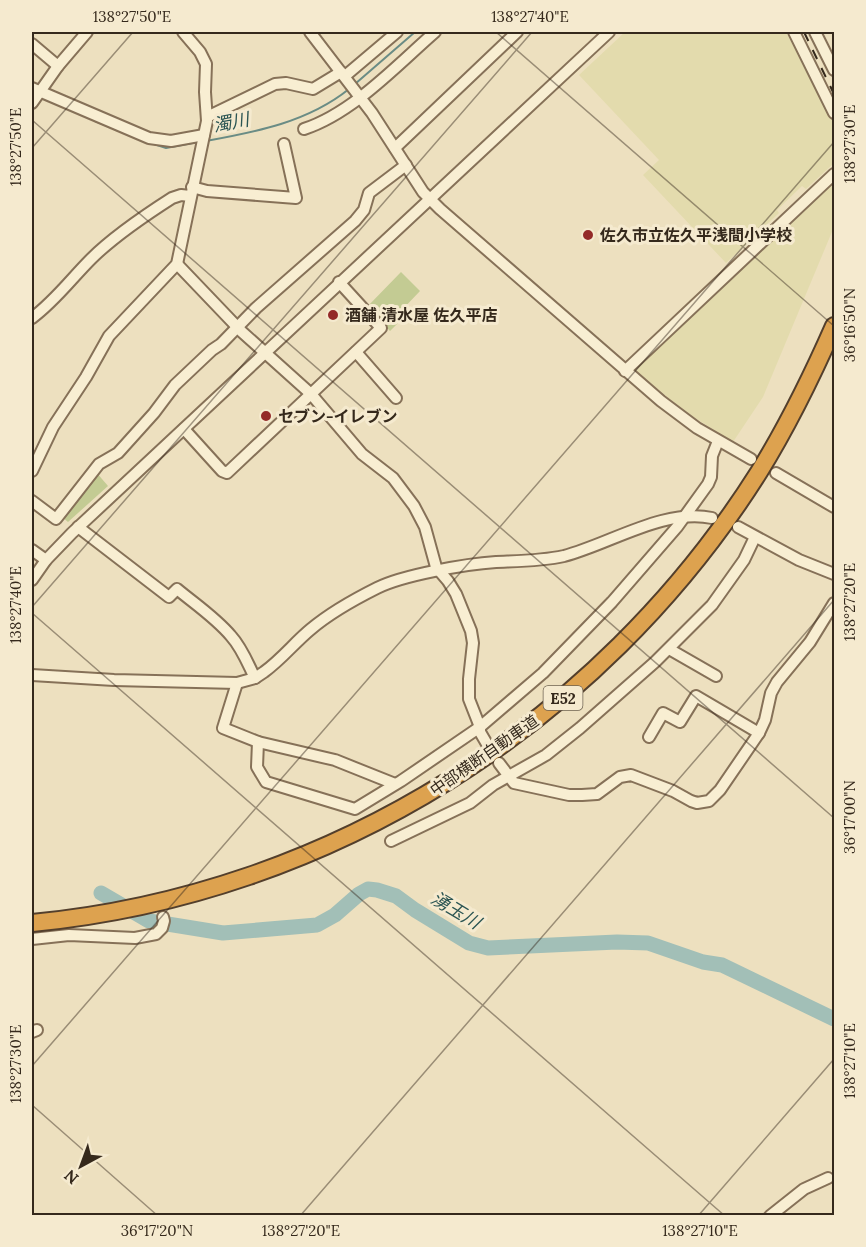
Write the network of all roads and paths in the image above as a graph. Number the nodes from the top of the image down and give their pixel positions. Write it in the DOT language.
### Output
graph roads {
  1 [pos="87,32"];
  2 [pos="183,32"];
  3 [pos="310,32"];
  4 [pos="398,32"];
  5 [pos="435,32"];
  6 [pos="517,32"];
  7 [pos="794,32"];
  8 [pos="815,32"];
  9 [pos="606,33"];
  10 [pos="32,44"];
  11 [pos="58,66"];
  12 [pos="834,70"];
  13 [pos="345,77"];
  14 [pos="35,96"];
  15 [pos="359,96"];
  16 [pos="834,113"];
  17 [pos="207,117"];
  18 [pos="304,129"];
  19 [pos="204,136"];
  20 [pos="284,144"];
  21 [pos="395,148"];
  22 [pos="406,165"];
  23 [pos="834,174"];
  24 [pos="191,192"];
  25 [pos="430,199"];
  26 [pos="177,264"];
  27 [pos="339,282"];
  28 [pos="32,318"];
  29 [pos="834,326"];
  30 [pos="238,327"];
  31 [pos="265,352"];
  32 [pos="356,352"];
  33 [pos="625,371"];
  34 [pos="311,394"];
  35 [pos="396,398"];
  36 [pos="184,429"];
  37 [pos="718,441"];
  38 [pos="751,459"];
  39 [pos="32,471"];
  40 [pos="776,473"];
  41 [pos="32,501"];
  42 [pos="834,507"];
  43 [pos="684,516"];
  44 [pos="712,518"];
  45 [pos="56,519"];
  46 [pos="738,527"];
  47 [pos="75,530"];
  48 [pos="755,537"];
  49 [pos="32,550"];
  50 [pos="46,560"];
  51 [pos="439,572"];
  52 [pos="834,574"];
  53 [pos="32,580"];
  54 [pos="834,603"];
  55 [pos="669,649"];
  56 [pos="32,675"];
  57 [pos="709,675"];
  58 [pos="255,678"];
  59 [pos="237,683"];
  60 [pos="480,727"];
  61 [pos="649,731"];
  62 [pos="759,733"];
  63 [pos="258,742"];
  64 [pos="487,744"];
  65 [pos="499,763"];
  66 [pos="508,777"];
  67 [pos="395,784"];
  68 [pos="398,842"];
  69 [pos="160,918"];
  70 [pos="32,923"];
  71 [pos="32,939"];
  72 [pos="828,1178"];
  73 [pos="770,1215"];
  1 -- 11 [label="street"];
  2 -- 17 [label="street"];
  3 -- 13 [label="street"];
  4 -- 13 [label="street"];
  5 -- 15 [label="street"];
  6 -- 21 [label="street"];
  7 -- 16 [label="street"];
  8 -- 12 [label="street"];
  9 -- 25 [label="street"];
  10 -- 11 [label="street"];
  11 -- 14 [label="street"];
  13 -- 15 [label="street"];
  13 -- 17 [label="street"];
  14 -- 19 [label="street"];
  15 -- 18 [label="street"];
  15 -- 21 [label="street"];
  17 -- 19 [label="street"];
  19 -- 24 [label="street"];
  20 -- 24 [label="street"];
  21 -- 22 [label="street"];
  22 -- 25 [label="street"];
  22 -- 30 [label="street"];
  23 -- 33 [label="street"];
  24 -- 26 [label="street"];
  24 -- 28 [label="street"];
  25 -- 27 [label="street"];
  25 -- 33 [label="street"];
  26 -- 30 [label="street"];
  26 -- 39 [label="street"];
  27 -- 31 [label="street"];
  27 -- 32 [label="street"];
  29 -- 69 [label="highway, 中部横断自動車道 / E52"];
  30 -- 31 [label="street"];
  30 -- 45 [label="street"];
  31 -- 34 [label="street"];
  31 -- 36 [label="street"];
  32 -- 34 [label="street"];
  32 -- 35 [label="street"];
  33 -- 37 [label="street"];
  34 -- 36 [label="street"];
  34 -- 51 [label="street"];
  36 -- 47 [label="street"];
  37 -- 38 [label="street"];
  37 -- 43 [label="street"];
  40 -- 42 [label="street"];
  41 -- 45 [label="street"];
  43 -- 44 [label="street"];
  43 -- 51 [label="street"];
  43 -- 60 [label="street"];
  45 -- 47 [label="street"];
  46 -- 48 [label="street"];
  47 -- 50 [label="street"];
  47 -- 58 [label="street"];
  48 -- 52 [label="street"];
  48 -- 55 [label="street"];
  49 -- 50 [label="street"];
  50 -- 53 [label="street"];
  51 -- 58 [label="street"];
  51 -- 60 [label="street"];
  54 -- 62 [label="street"];
  55 -- 57 [label="street"];
  55 -- 66 [label="street"];
  56 -- 59 [label="street"];
  58 -- 59 [label="street"];
  59 -- 63 [label="street"];
  60 -- 64 [label="street"];
  60 -- 67 [label="street"];
  61 -- 62 [label="street"];
  62 -- 66 [label="street"];
  63 -- 67 [label="street"];
  63 -- 67 [label="street"];
  65 -- 66 [label="street"];
  66 -- 68 [label="street"];
  69 -- 70 [label="highway, 中部横断自動車道 / E52"];
  69 -- 71 [label="street"];
  72 -- 73 [label="street"];
}
